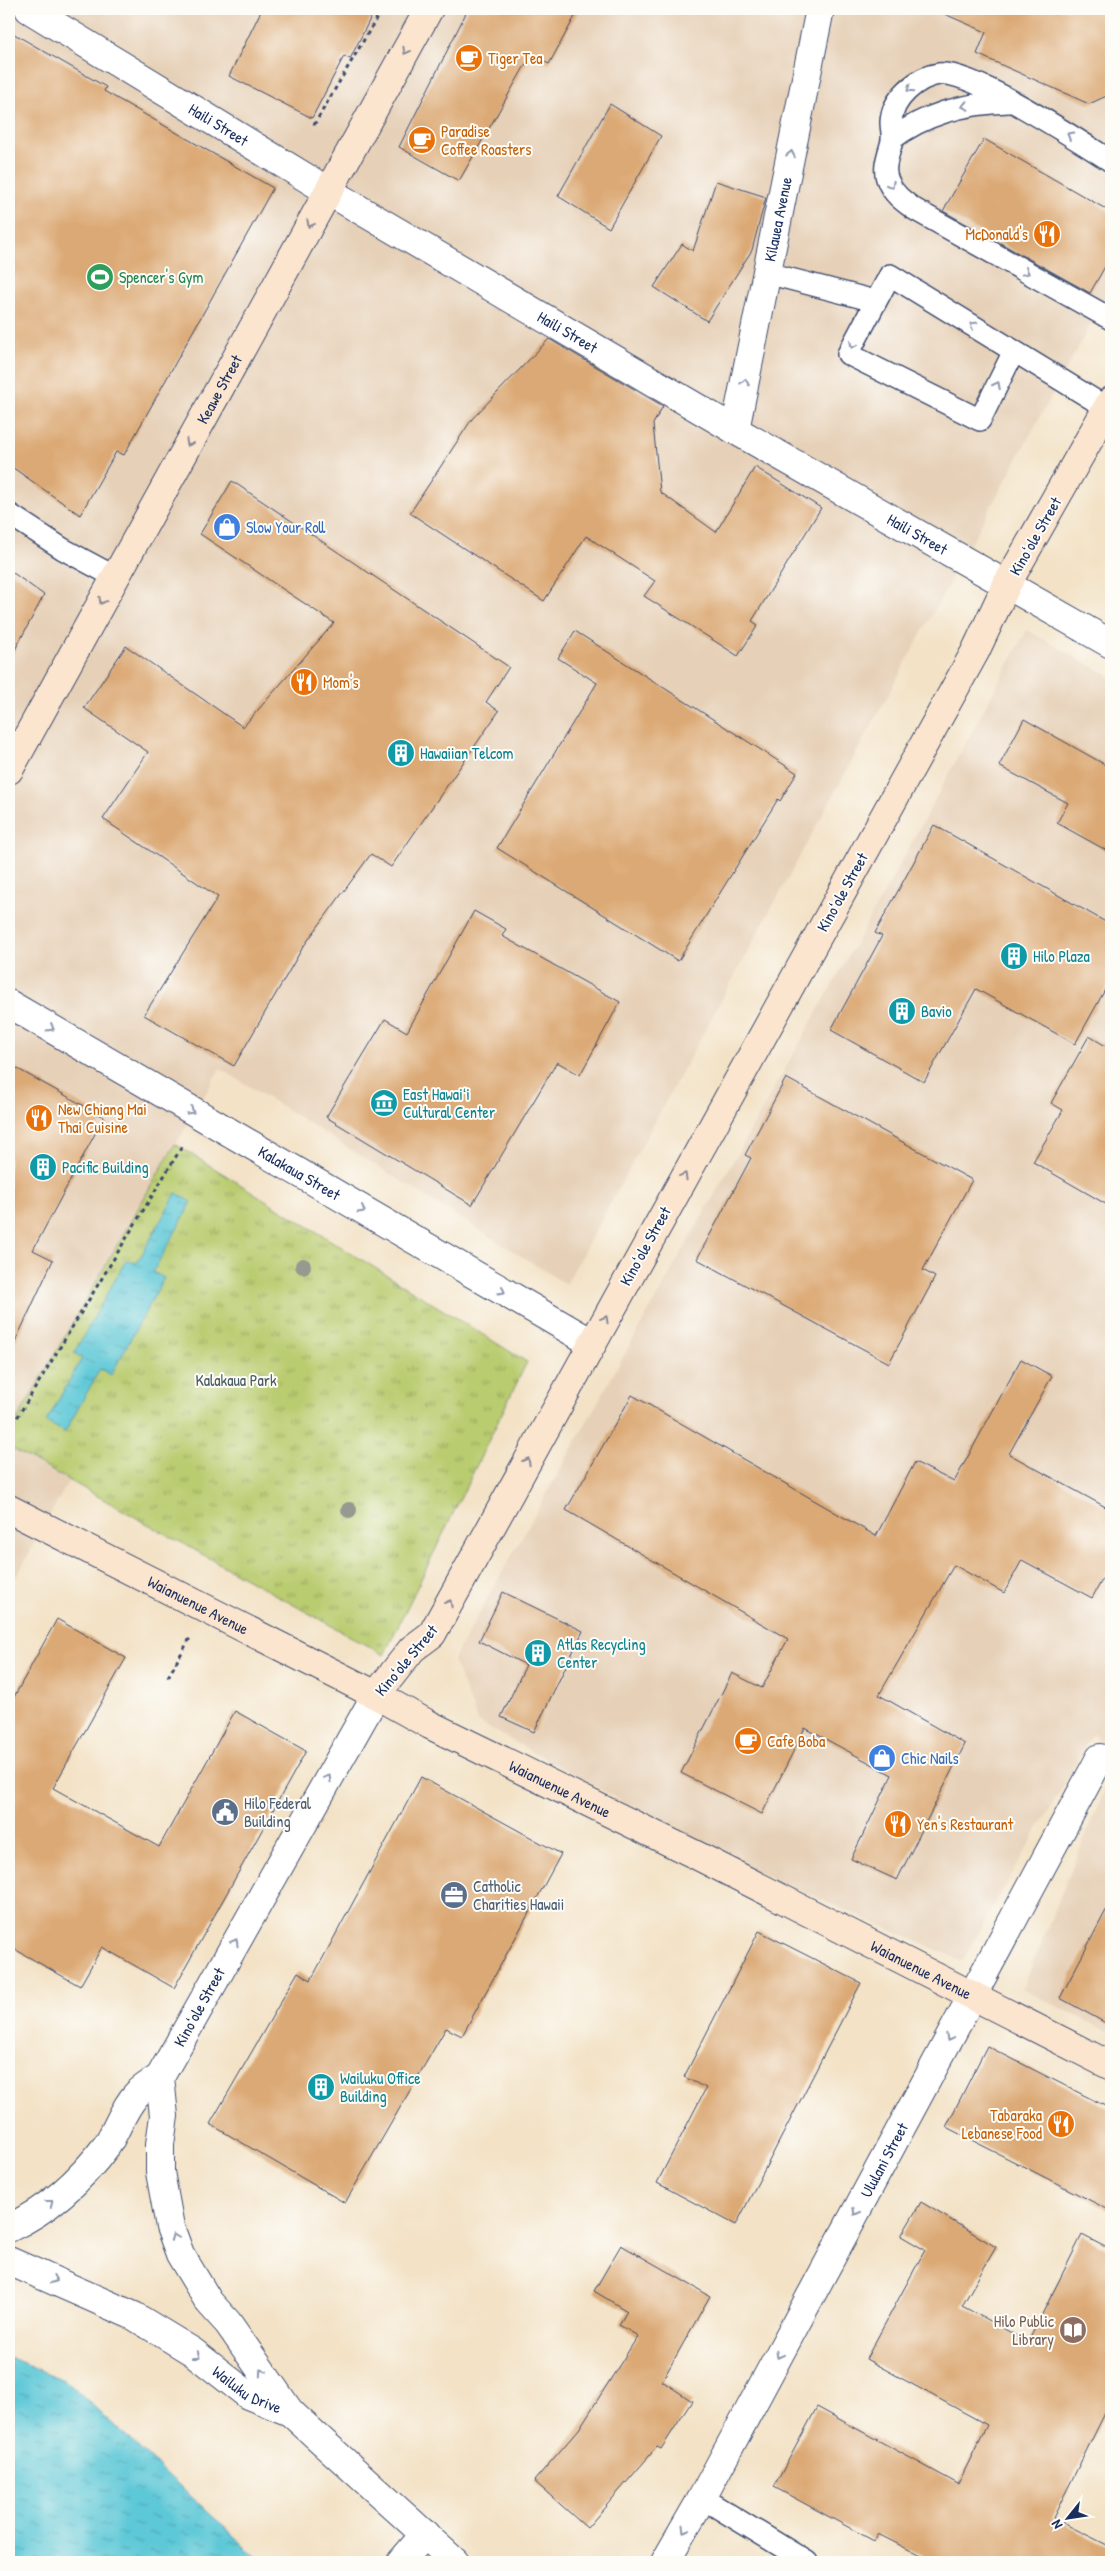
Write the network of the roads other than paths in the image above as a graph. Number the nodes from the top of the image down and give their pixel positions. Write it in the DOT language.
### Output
graph roads {
  1 [pos="29,9"];
  2 [pos="429,9"];
  3 [pos="820,9"];
  4 [pos="1014,102"];
  5 [pos="892,138"];
  6 [pos="1111,161"];
  7 [pos="328,191"];
  8 [pos="767,273"];
  9 [pos="874,301"];
  10 [pos="1111,320"];
  11 [pos="1014,351"];
  12 [pos="1109,404"];
  13 [pos="735,430"];
  14 [pos="9,514"];
  15 [pos="115,577"];
  16 [pos="1007,584"];
  17 [pos="1111,644"];
  18 [pos="9,770"];
  19 [pos="9,1004"];
  20 [pos="592,1343"];
  21 [pos="9,1509"];
  22 [pos="376,1695"];
  23 [pos="1100,1758"];
  24 [pos="972,1995"];
  25 [pos="1111,2066"];
  26 [pos="160,2077"];
  27 [pos="9,2228"];
  28 [pos="9,2261"];
  29 [pos="290,2412"];
  30 [pos="702,2498"];
  31 [pos="425,2534"];
  32 [pos="401,2562"];
  33 [pos="455,2562"];
  34 [pos="665,2562"];
  35 [pos="807,2562"];
  1 -- 7 [label="street, Haili Street"];
  2 -- 7 [label="street, Keawe Street, one-way"];
  8 -- 3 [label="street, Kilauea Avenue, one-way"];
  4 -- 5 [label="lane, one-way"];
  4 -- 5 [label="lane, one-way"];
  6 -- 4 [label="lane, one-way"];
  5 -- 10 [label="lane, one-way"];
  7 -- 13 [label="street, Haili Street"];
  7 -- 15 [label="street, Keawe Street, one-way"];
  8 -- 9 [label="lane"];
  13 -- 8 [label="street, Kilauea Avenue, one-way"];
  11 -- 9 [label="lane, one-way"];
  9 -- 11 [label="lane, one-way"];
  11 -- 12 [label="lane"];
  12 -- 16 [label="street, Kinoʻole Street"];
  13 -- 16 [label="street, Haili Street"];
  14 -- 15 [label="lane"];
  15 -- 18 [label="street, Keawe Street, one-way"];
  16 -- 17 [label="street, Haili Street"];
  20 -- 16 [label="street, Kinoʻole Street, one-way"];
  19 -- 20 [label="street, Kalakaua Street, one-way"];
  22 -- 20 [label="street, Kinoʻole Street, one-way"];
  21 -- 22 [label="street, Waianuenue Avenue"];
  22 -- 24 [label="street, Waianuenue Avenue"];
  26 -- 22 [label="street, Kinoʻole Street, one-way"];
  23 -- 24 [label="street, Ululani Street"];
  24 -- 25 [label="street, Waianuenue Avenue"];
  24 -- 30 [label="street, Ululani Street, one-way"];
  27 -- 26 [label="street, Kinoʻole Street, one-way"];
  29 -- 26 [label="street, one-way"];
  28 -- 29 [label="street, Wailuku Drive, one-way"];
  29 -- 31 [label="street, Wailuku Drive"];
  30 -- 34 [label="street, Ululani Street, one-way"];
  30 -- 35 [label="lane"];
  31 -- 32 [label="street"];
  31 -- 33 [label="street, Wailuku Drive"];
}
